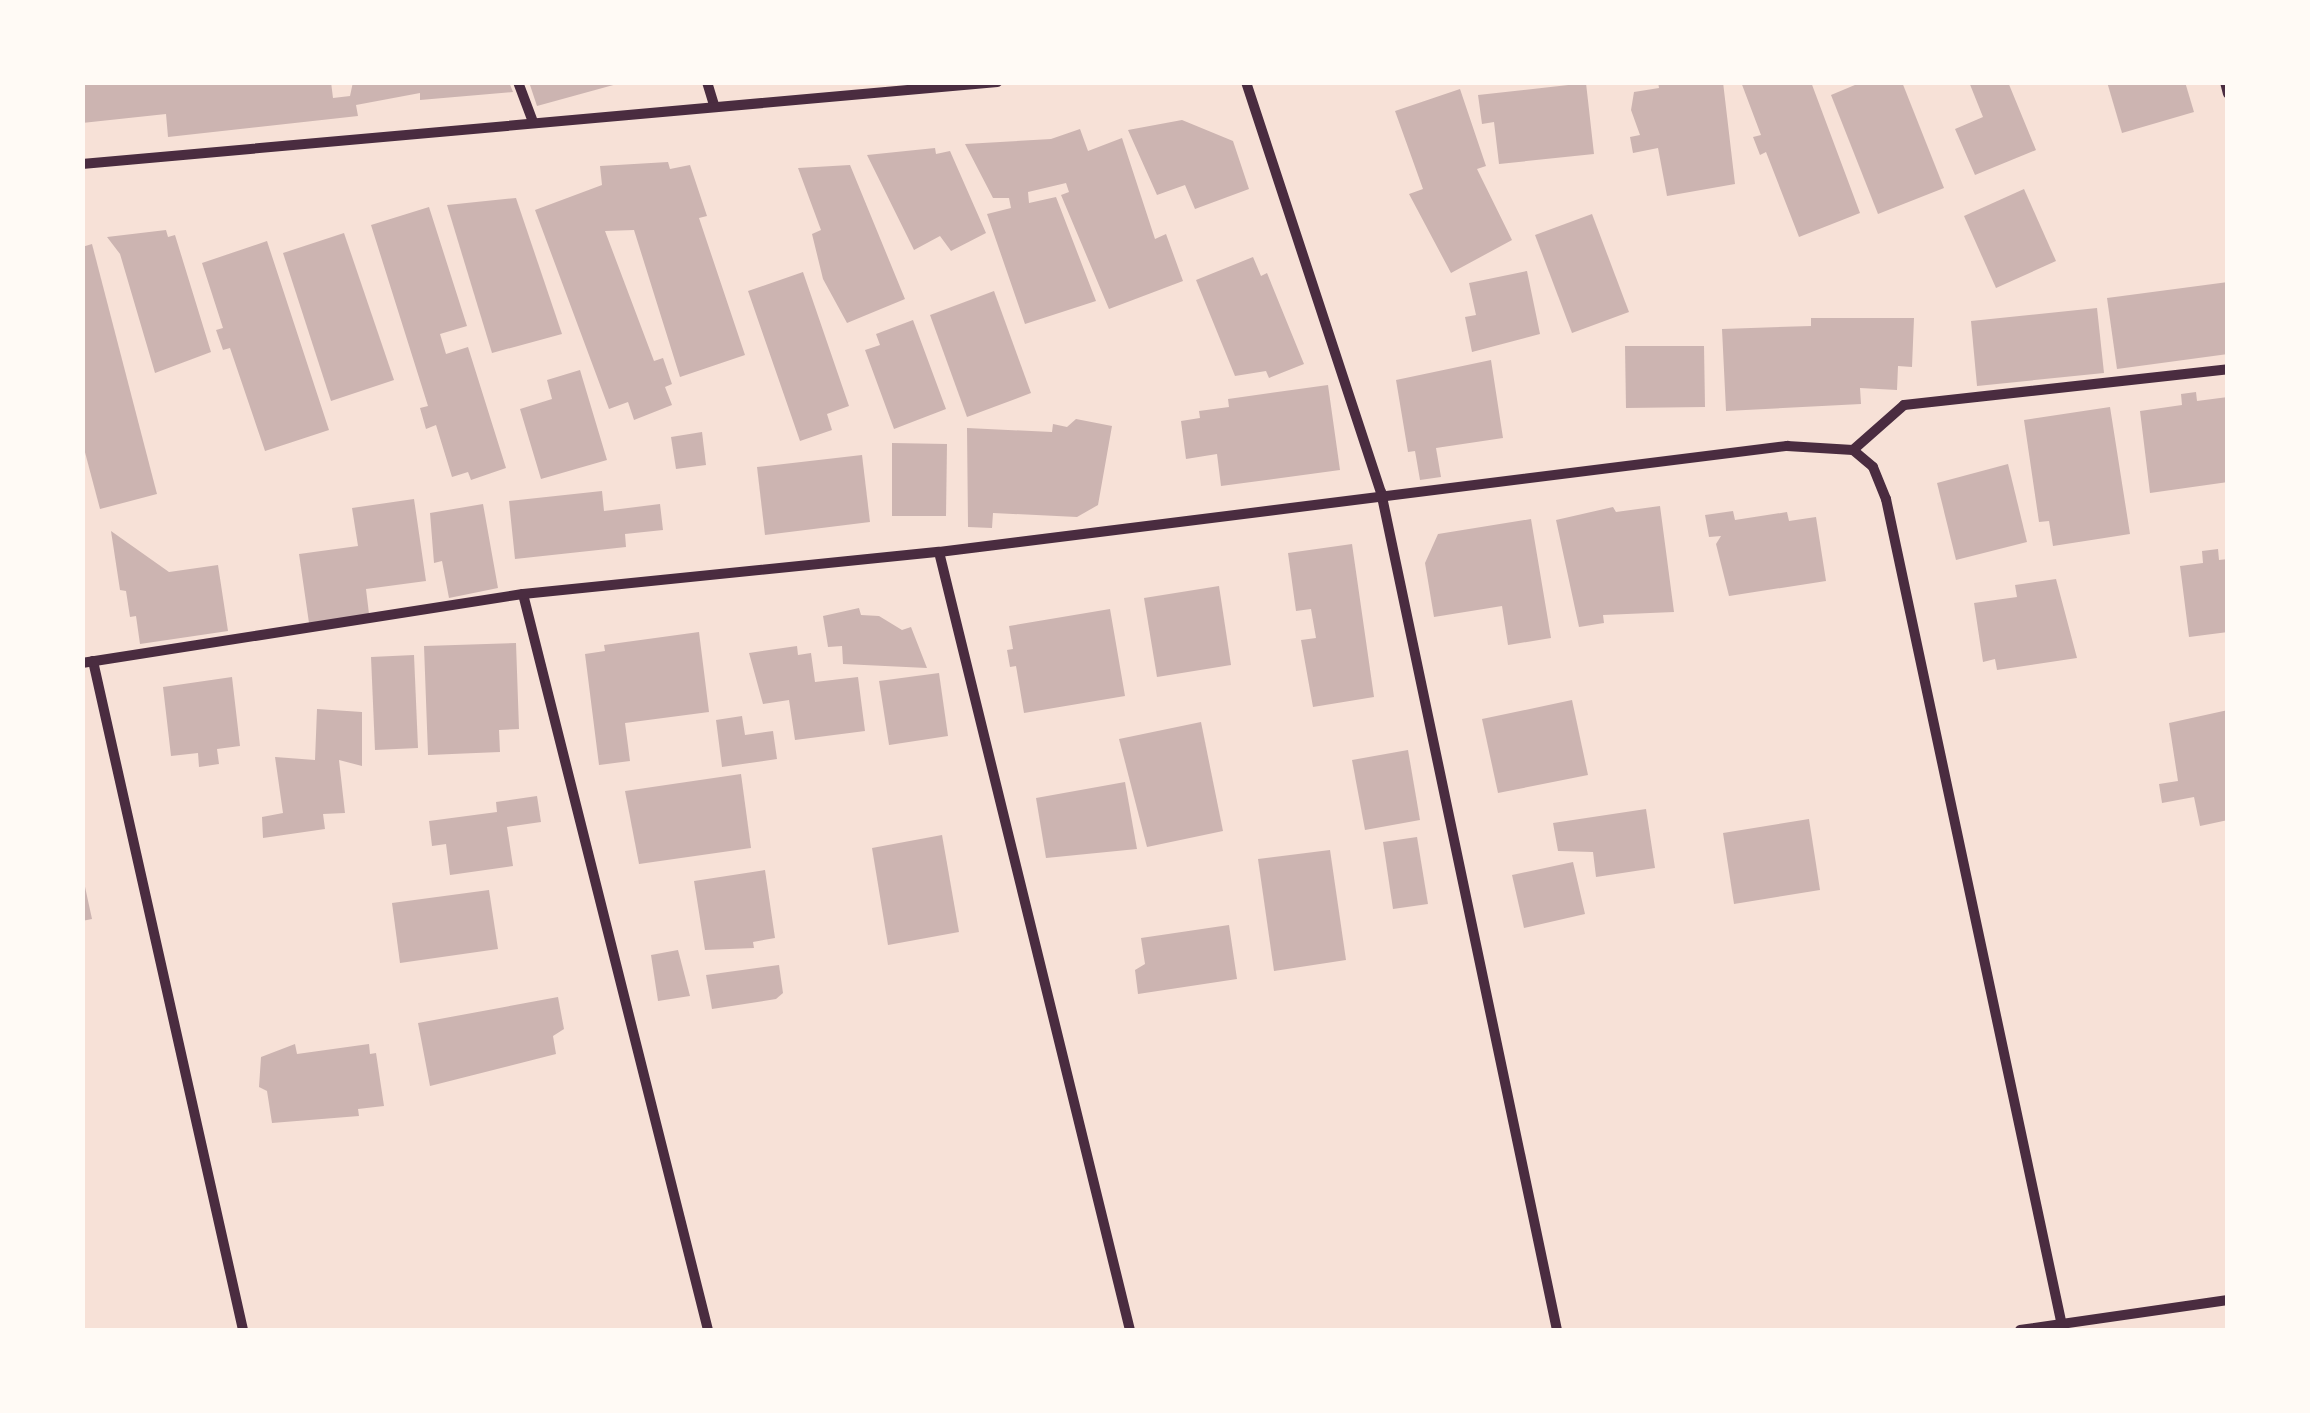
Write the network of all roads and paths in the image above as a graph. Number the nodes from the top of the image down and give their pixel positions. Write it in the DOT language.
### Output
graph roads {
  1 [pos="518,82"];
  2 [pos="706,82"];
  3 [pos="997,82"];
  4 [pos="1246,82"];
  5 [pos="2225,82"];
  6 [pos="2228,94"];
  7 [pos="714,105"];
  8 [pos="533,122"];
  9 [pos="82,164"];
  10 [pos="2228,369"];
  11 [pos="1853,450"];
  12 [pos="1381,492"];
  13 [pos="940,552"];
  14 [pos="523,594"];
  15 [pos="88,662"];
  16 [pos="2228,1300"];
  17 [pos="2062,1327"];
  18 [pos="242,1330"];
  19 [pos="708,1330"];
  20 [pos="1130,1330"];
  21 [pos="1558,1330"];
  22 [pos="2020,1330"];
  1 -- 8 [label="street"];
  2 -- 7 [label="street"];
  3 -- 7 [label="street"];
  4 -- 12 [label="street"];
  5 -- 6 [label="street"];
  7 -- 8 [label="street"];
  8 -- 9 [label="street"];
  10 -- 11 [label="street"];
  11 -- 12 [label="street"];
  11 -- 17 [label="street"];
  12 -- 13 [label="street"];
  12 -- 21 [label="street"];
  13 -- 14 [label="street"];
  13 -- 20 [label="street"];
  14 -- 15 [label="street"];
  14 -- 19 [label="street"];
  15 -- 18 [label="street"];
  16 -- 17 [label="street"];
  17 -- 22 [label="street"];
}
